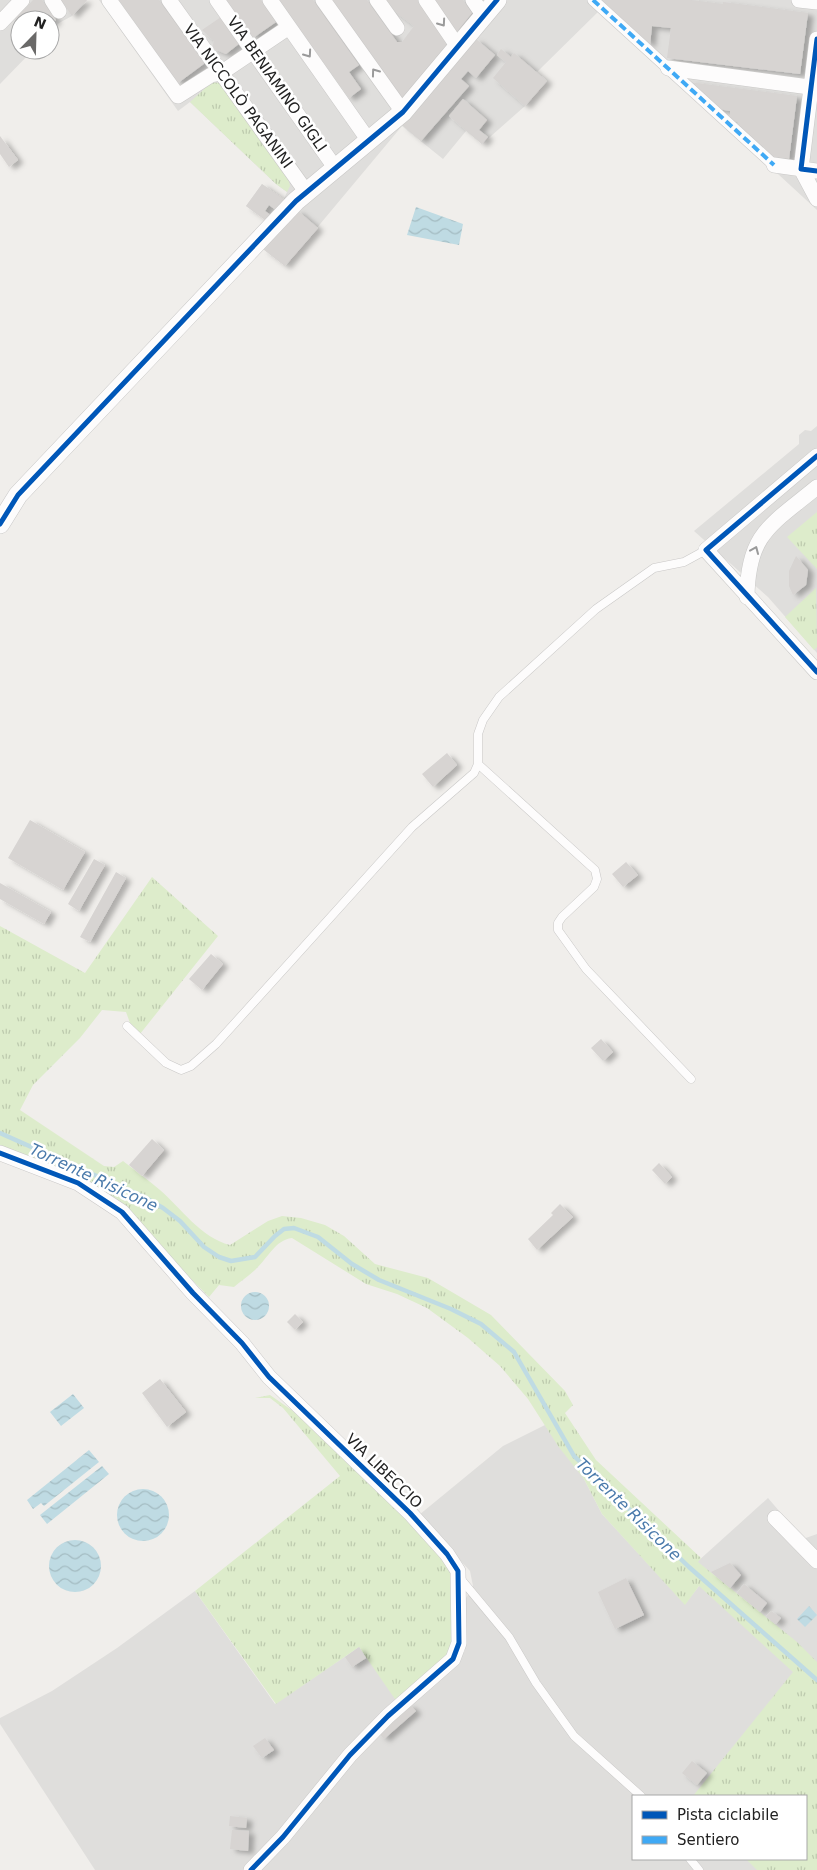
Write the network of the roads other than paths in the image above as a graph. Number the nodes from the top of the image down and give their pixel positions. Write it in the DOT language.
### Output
graph roads {
  1 [pos="22,0"];
  2 [pos="109,0"];
  3 [pos="169,0"];
  4 [pos="218,0"];
  5 [pos="270,0"];
  6 [pos="323,0"];
  7 [pos="377,0"];
  8 [pos="426,0"];
  9 [pos="473,0"];
  10 [pos="497,0"];
  11 [pos="593,0"];
  12 [pos="799,0"];
  13 [pos="817,2"];
  14 [pos="484,16"];
  15 [pos="0,23"];
  16 [pos="289,26"];
  17 [pos="398,28"];
  18 [pos="817,39"];
  19 [pos="458,47"];
  20 [pos="254,51"];
  21 [pos="668,68"];
  22 [pos="221,73"];
  23 [pos="814,88"];
  24 [pos="403,112"];
  25 [pos="369,141"];
  26 [pos="774,165"];
  27 [pos="801,168"];
  28 [pos="336,169"];
  29 [pos="817,171"];
  30 [pos="307,193"];
  31 [pos="817,199"];
  32 [pos="817,456"];
  33 [pos="779,488"];
  34 [pos="817,488"];
  35 [pos="794,506"];
  36 [pos="0,524"];
  37 [pos="706,550"];
  38 [pos="747,597"];
  39 [pos="817,672"];
  40 [pos="478,764"];
  41 [pos="127,1026"];
  42 [pos="691,1079"];
  43 [pos="0,1153"];
  44 [pos="776,1518"];
  45 [pos="817,1561"];
  46 [pos="459,1577"];
  47 [pos="640,1795"];
  48 [pos="691,1860"];
  49 [pos="251,1870"];
  50 [pos="699,1870"];
  1 -- 15 [label="street"];
  2 -- 22 [label="street"];
  3 -- 22 [label="street, VIA NICCOLÒ PAGANINI"];
  4 -- 20 [label="street, VIA BENIAMINO GIGLI"];
  5 -- 16 [label="street"];
  24 -- 6 [label="street, one-way"];
  7 -- 17 [label="street"];
  8 -- 19 [label="street, one-way"];
  9 -- 14 [label="street"];
  10 -- 14 [label="street"];
  11 -- 21 [label="street"];
  12 -- 13 [label="street"];
  14 -- 19 [label="street"];
  16 -- 20 [label="street"];
  16 -- 25 [label="street, one-way"];
  18 -- 23 [label="street"];
  19 -- 24 [label="street"];
  20 -- 22 [label="street"];
  20 -- 28 [label="street, VIA BENIAMINO GIGLI"];
  21 -- 23 [label="street"];
  21 -- 26 [label="street"];
  22 -- 30 [label="street, VIA NICCOLÒ PAGANINI"];
  23 -- 27 [label="street"];
  24 -- 25 [label="street"];
  25 -- 28 [label="street"];
  26 -- 27 [label="street"];
  27 -- 29 [label="street"];
  27 -- 31 [label="street"];
  28 -- 30 [label="street"];
  30 -- 36 [label="street"];
  32 -- 33 [label="street"];
  33 -- 35 [label="street"];
  33 -- 37 [label="street"];
  34 -- 35 [label="street"];
  38 -- 35 [label="street, one-way"];
  37 -- 38 [label="street"];
  37 -- 40 [label="lane"];
  38 -- 39 [label="street"];
  40 -- 41 [label="lane"];
  40 -- 42 [label="lane"];
  43 -- 46 [label="street, VIA LIBECCIO"];
  44 -- 45 [label="street"];
  46 -- 47 [label="lane"];
  46 -- 49 [label="street, VIA LIBECCIO"];
  48 -- 50 [label="lane"];
}
